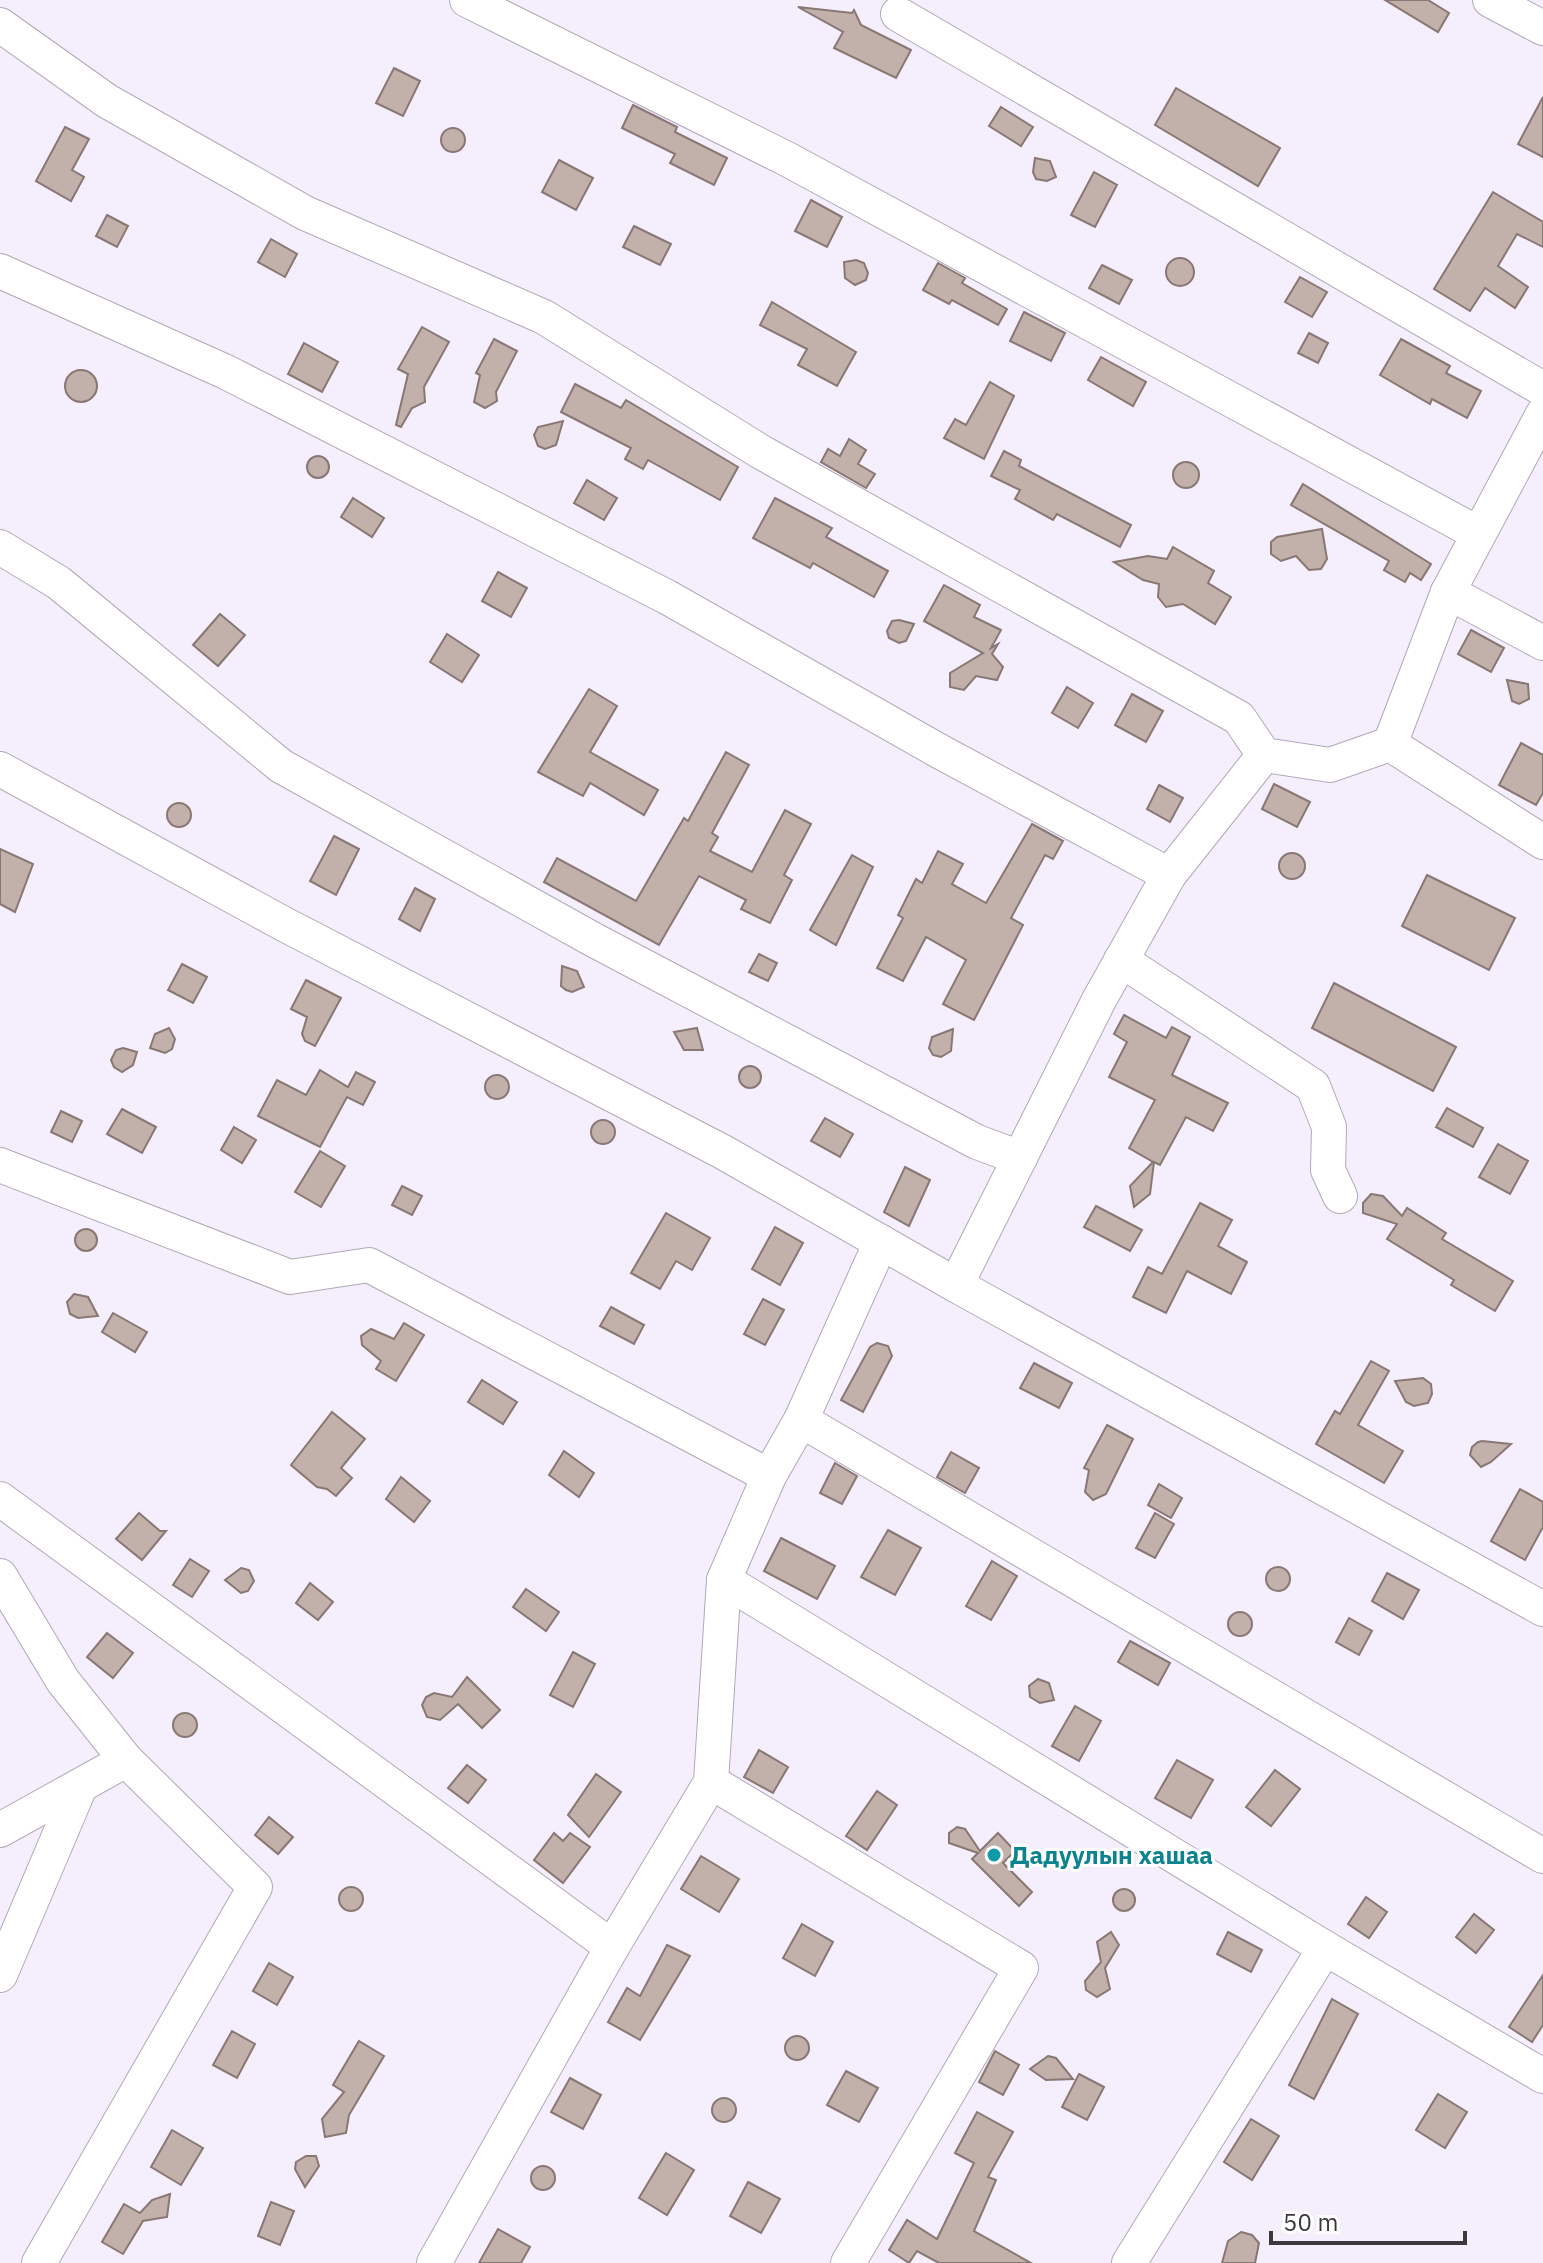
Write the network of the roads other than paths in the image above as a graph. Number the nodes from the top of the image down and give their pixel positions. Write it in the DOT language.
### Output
graph roads {
  1 [pos="467,0"];
  2 [pos="1490,0"];
  3 [pos="898,14"];
  4 [pos="0,25"];
  5 [pos="1543,28"];
  6 [pos="0,271"];
  7 [pos="1543,389"];
  8 [pos="1543,414"];
  9 [pos="1534,457"];
  10 [pos="1477,533"];
  11 [pos="0,547"];
  12 [pos="1448,592"];
  13 [pos="1543,643"];
  14 [pos="1390,744"];
  15 [pos="1264,755"];
  16 [pos="0,769"];
  17 [pos="1543,842"];
  18 [pos="1169,875"];
  19 [pos="1121,960"];
  20 [pos="1020,1158"];
  21 [pos="0,1165"];
  22 [pos="1340,1196"];
  23 [pos="881,1242"];
  24 [pos="956,1285"];
  25 [pos="801,1420"];
  26 [pos="769,1476"];
  27 [pos="0,1499"];
  28 [pos="0,1576"];
  29 [pos="724,1580"];
  30 [pos="1543,1609"];
  31 [pos="126,1760"];
  32 [pos="711,1782"];
  33 [pos="79,1789"];
  34 [pos="0,1830"];
  35 [pos="1543,1856"];
  36 [pos="612,1947"];
  37 [pos="1325,1948"];
  38 [pos="0,1975"];
  39 [pos="1543,2076"];
  40 [pos="39,2263"];
  41 [pos="434,2263"];
  42 [pos="848,2263"];
  43 [pos="1129,2263"];
  1 -- 10 [label="street"];
  2 -- 5 [label="street"];
  3 -- 7 [label="street"];
  4 -- 15 [label="street"];
  6 -- 18 [label="street"];
  8 -- 9 [label="street"];
  9 -- 10 [label="street"];
  10 -- 12 [label="street"];
  11 -- 20 [label="street"];
  12 -- 13 [label="street"];
  12 -- 14 [label="street"];
  14 -- 15 [label="street"];
  14 -- 17 [label="street"];
  15 -- 18 [label="street"];
  16 -- 23 [label="street"];
  18 -- 19 [label="street"];
  19 -- 20 [label="street"];
  19 -- 22 [label="street"];
  20 -- 24 [label="street"];
  21 -- 26 [label="street"];
  23 -- 24 [label="street"];
  23 -- 25 [label="street"];
  24 -- 30 [label="street"];
  25 -- 26 [label="street"];
  25 -- 35 [label="street"];
  26 -- 29 [label="street"];
  27 -- 36 [label="street"];
  28 -- 31 [label="street"];
  29 -- 32 [label="street"];
  29 -- 37 [label="street"];
  31 -- 33 [label="street"];
  31 -- 40 [label="street"];
  32 -- 36 [label="street"];
  32 -- 42 [label="street"];
  33 -- 34 [label="street"];
  33 -- 38 [label="street"];
  36 -- 41 [label="street"];
  37 -- 39 [label="street"];
  37 -- 43 [label="street"];
}
